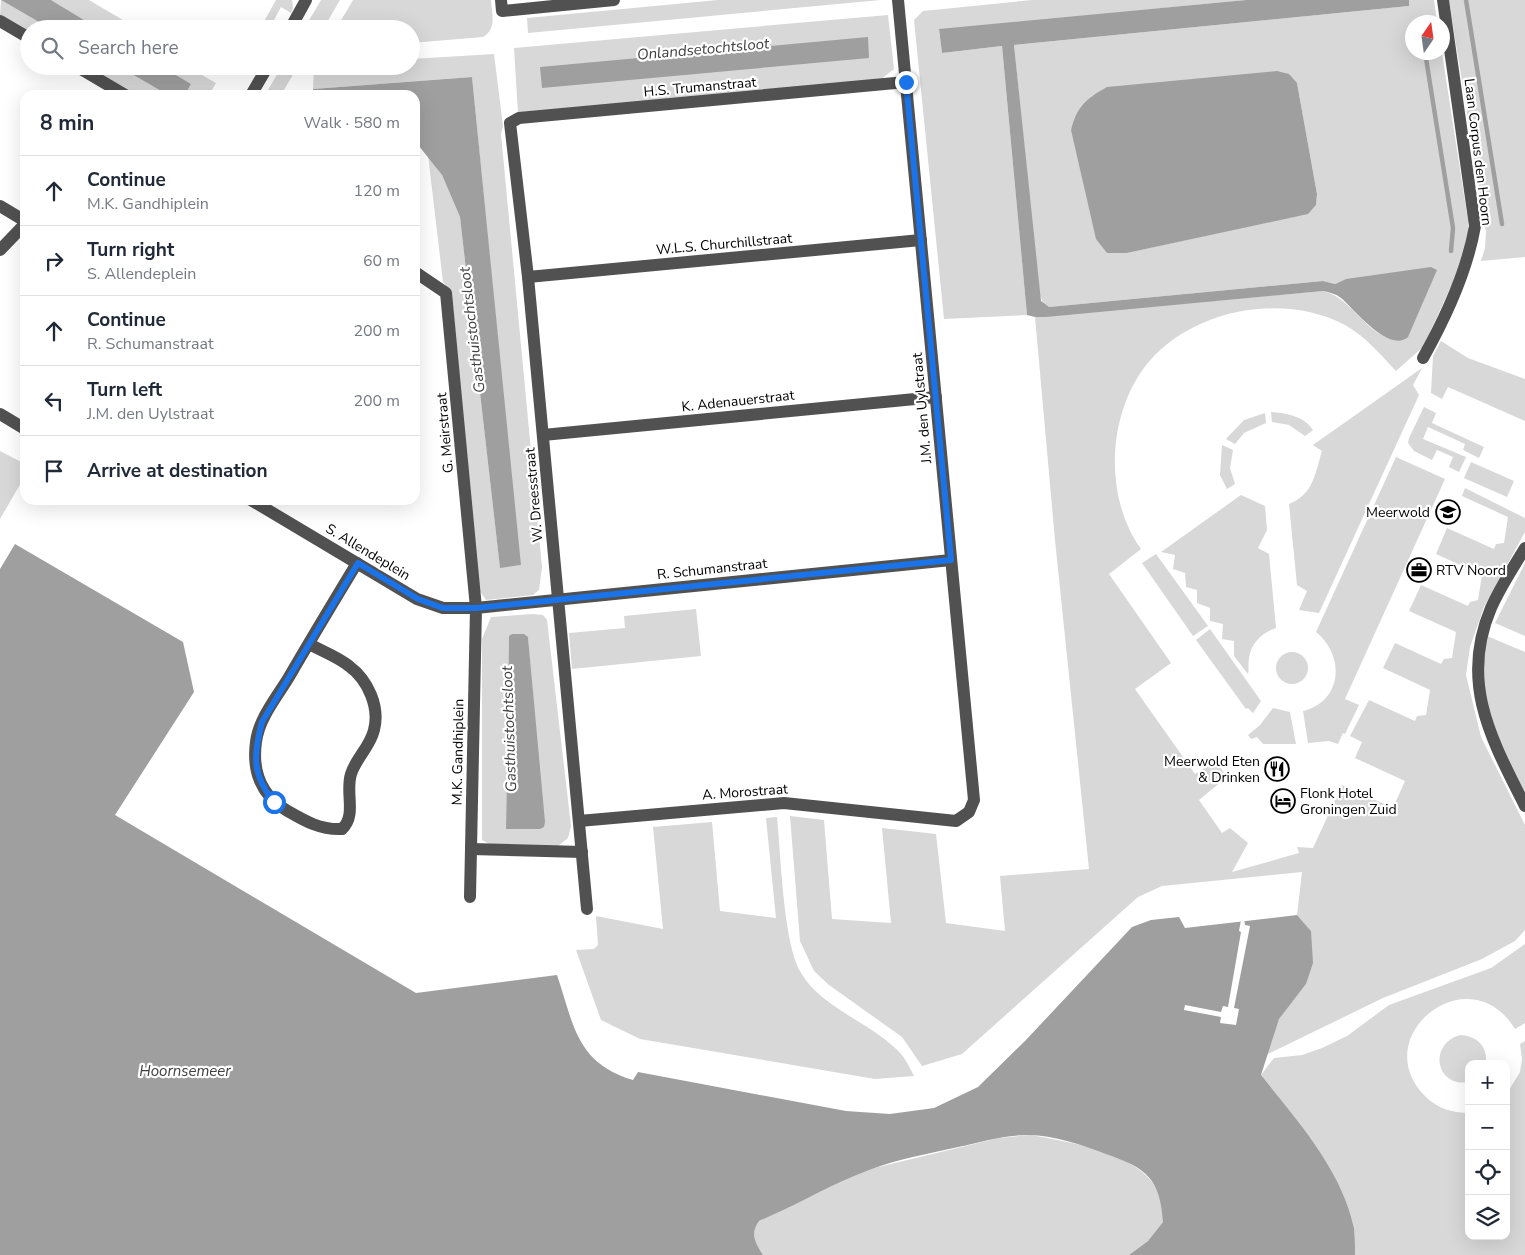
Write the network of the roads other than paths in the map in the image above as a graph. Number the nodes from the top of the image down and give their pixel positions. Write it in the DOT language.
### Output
graph roads {
  1 [pos="306,0"];
  2 [pos="501,0"];
  3 [pos="614,0"];
  4 [pos="898,0"];
  5 [pos="1443,0"];
  6 [pos="295,20"];
  7 [pos="0,21"];
  8 [pos="20,33"];
  9 [pos="88,75"];
  10 [pos="263,75"];
  11 [pos="906,82"];
  12 [pos="107,90"];
  13 [pos="254,90"];
  14 [pos="512,135"];
  15 [pos="0,206"];
  16 [pos="20,220"];
  17 [pos="20,228"];
  18 [pos="921,240"];
  19 [pos="0,250"];
  20 [pos="420,275"];
  21 [pos="528,277"];
  22 [pos="1423,358"];
  23 [pos="936,397"];
  24 [pos="0,414"];
  25 [pos="20,426"];
  26 [pos="543,435"];
  27 [pos="259,505"];
  28 [pos="1525,548"];
  29 [pos="951,560"];
  30 [pos="358,563"];
  31 [pos="558,599"];
  32 [pos="476,608"];
  33 [pos="309,644"];
  34 [pos="1525,806"];
  35 [pos="969,812"];
  36 [pos="580,821"];
  37 [pos="471,849"];
  38 [pos="582,852"];
  39 [pos="470,897"];
  40 [pos="587,909"];
  1 -- 6 [label="street"];
  2 -- 3 [label="street"];
  4 -- 11 [label="street, J.M. den Uylstraat"];
  5 -- 22 [label="street, Laan Corpus den Hoorn"];
  7 -- 8 [label="street"];
  9 -- 12 [label="street"];
  10 -- 13 [label="street"];
  11 -- 14 [label="street, H.S. Trumanstraat"];
  11 -- 18 [label="street, J.M. den Uylstraat"];
  14 -- 21 [label="street, W. Dreesstraat"];
  15 -- 16 [label="street"];
  17 -- 19 [label="street"];
  18 -- 21 [label="street, W.L.S. Churchillstraat"];
  18 -- 23 [label="street, J.M. den Uylstraat"];
  20 -- 32 [label="street, G. Meirstraat"];
  21 -- 26 [label="street, W. Dreesstraat"];
  23 -- 26 [label="street, K. Adenauerstraat"];
  23 -- 29 [label="street, J.M. den Uylstraat"];
  24 -- 25 [label="street"];
  26 -- 31 [label="street, W. Dreesstraat"];
  27 -- 30 [label="street, S. Allendeplein"];
  28 -- 34 [label="street"];
  29 -- 31 [label="street, R. Schumanstraat"];
  29 -- 35 [label="street, J.M. den Uylstraat"];
  30 -- 32 [label="street, S. Allendeplein"];
  30 -- 33 [label="street"];
  31 -- 32 [label="street, R. Schumanstraat"];
  31 -- 36 [label="street, W. Dreesstraat"];
  32 -- 37 [label="street, M.K. Gandhiplein"];
  33 -- 33 [label="street"];
  35 -- 36 [label="street, A. Morostraat"];
  36 -- 38 [label="street, W. Dreesstraat"];
  37 -- 38 [label="street"];
  37 -- 39 [label="street, M.K. Gandhiplein"];
  38 -- 40 [label="street, W. Dreesstraat"];
}
